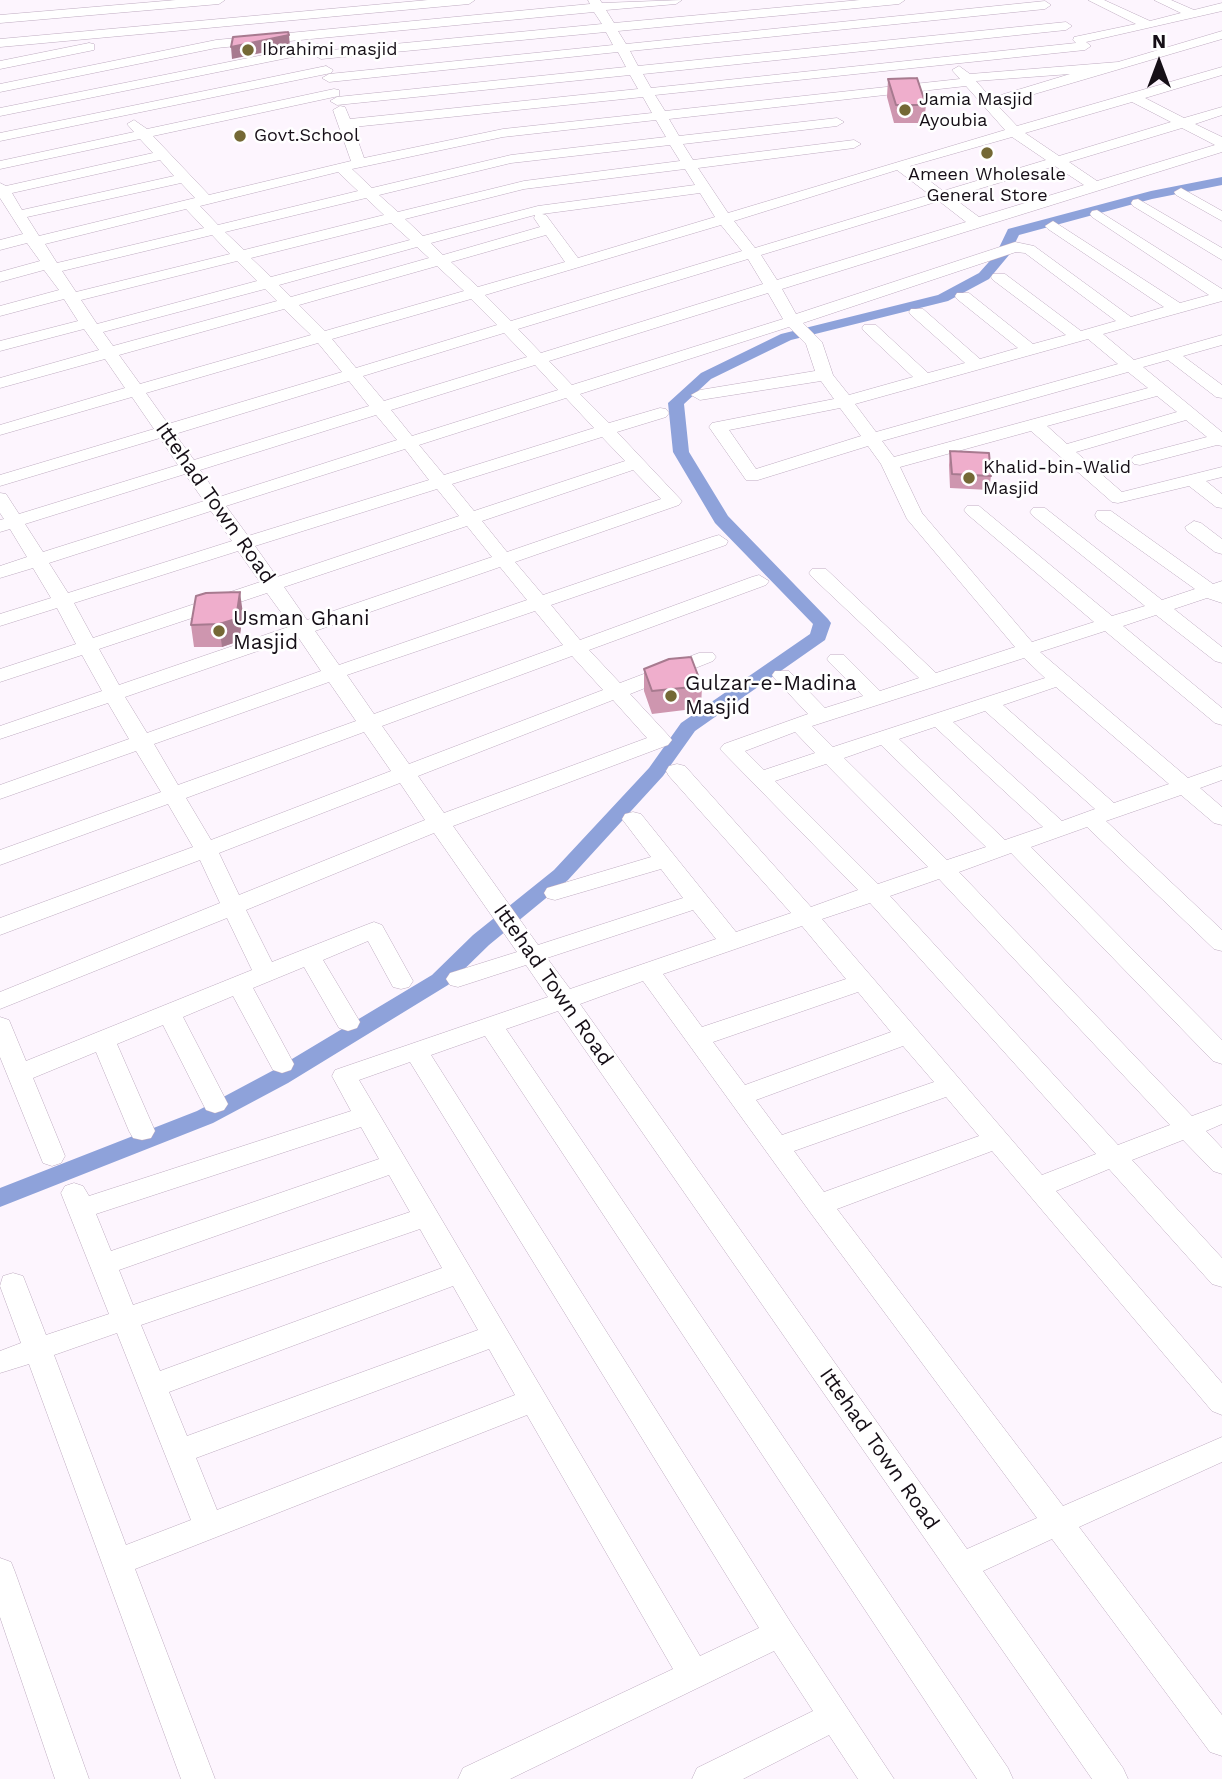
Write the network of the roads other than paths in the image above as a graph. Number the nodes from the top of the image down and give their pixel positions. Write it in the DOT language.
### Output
graph roads {
  1 [pos="22,0"];
  2 [pos="219,0"];
  3 [pos="470,0"];
  4 [pos="676,0"];
  5 [pos="747,0"];
  6 [pos="897,0"];
  7 [pos="1094,0"];
  8 [pos="1160,0"];
  9 [pos="1216,0"];
  10 [pos="445,1"];
  11 [pos="1042,2"];
  12 [pos="163,3"];
  13 [pos="596,4"];
  14 [pos="1222,5"];
  15 [pos="307,9"];
  16 [pos="757,14"];
  17 [pos="1193,14"];
  18 [pos="25,16"];
  19 [pos="0,19"];
  20 [pos="913,19"];
  21 [pos="455,22"];
  22 [pos="1149,25"];
  23 [pos="1066,26"];
  24 [pos="172,27"];
  25 [pos="610,28"];
  26 [pos="772,34"];
  27 [pos="1222,35"];
  28 [pos="27,40"];
  29 [pos="932,40"];
  30 [pos="460,42"];
  31 [pos="0,43"];
  32 [pos="1082,43"];
  33 [pos="318,46"];
  34 [pos="623,50"];
  35 [pos="67,52"];
  36 [pos="788,55"];
  37 [pos="950,61"];
  38 [pos="469,63"];
  39 [pos="0,65"];
  40 [pos="1107,67"];
  41 [pos="85,71"];
  42 [pos="635,71"];
  43 [pos="1222,71"];
  44 [pos="328,74"];
  45 [pos="804,76"];
  46 [pos="968,80"];
  47 [pos="478,85"];
  48 [pos="0,88"];
  49 [pos="1129,88"];
  50 [pos="103,91"];
  51 [pos="648,93"];
  52 [pos="336,97"];
  53 [pos="820,98"];
  54 [pos="988,103"];
  55 [pos="490,108"];
  56 [pos="1222,111"];
  57 [pos="0,112"];
  58 [pos="123,112"];
  59 [pos="661,116"];
  60 [pos="837,122"];
  61 [pos="1184,123"];
  62 [pos="345,124"];
  63 [pos="1014,132"];
  64 [pos="142,133"];
  65 [pos="500,134"];
  66 [pos="0,137"];
  67 [pos="674,141"];
  68 [pos="1222,145"];
  69 [pos="163,155"];
  70 [pos="864,158"];
  71 [pos="511,159"];
  72 [pos="1057,161"];
  73 [pos="359,163"];
  74 [pos="0,165"];
  75 [pos="899,165"];
  76 [pos="690,166"];
  77 [pos="341,167"];
  78 [pos="184,178"];
  79 [pos="524,185"];
  80 [pos="1095,186"];
  81 [pos="704,188"];
  82 [pos="1,189"];
  83 [pos="1181,192"];
  84 [pos="369,193"];
  85 [pos="941,196"];
  86 [pos="197,202"];
  87 [pos="1138,203"];
  88 [pos="538,210"];
  89 [pos="11,214"];
  90 [pos="1097,214"];
  91 [pos="395,217"];
  92 [pos="1222,217"];
  93 [pos="724,219"];
  94 [pos="977,223"];
  95 [pos="1053,226"];
  96 [pos="215,230"];
  97 [pos="548,230"];
  98 [pos="32,239"];
  99 [pos="421,242"];
  100 [pos="0,245"];
  101 [pos="752,253"];
  102 [pos="1222,255"];
  103 [pos="242,256"];
  104 [pos="440,260"];
  105 [pos="574,264"];
  106 [pos="50,266"];
  107 [pos="999,276"];
  108 [pos="0,277"];
  109 [pos="268,283"];
  110 [pos="773,287"];
  111 [pos="475,293"];
  112 [pos="69,296"];
  113 [pos="963,296"];
  114 [pos="1222,296"];
  115 [pos="288,302"];
  116 [pos="1178,309"];
  117 [pos="0,311"];
  118 [pos="917,313"];
  119 [pos="1129,323"];
  120 [pos="90,327"];
  121 [pos="508,328"];
  122 [pos="870,328"];
  123 [pos="802,331"];
  124 [pos="1085,335"];
  125 [pos="323,337"];
  126 [pos="1218,344"];
  127 [pos="0,346"];
  128 [pos="1030,350"];
  129 [pos="108,352"];
  130 [pos="1170,354"];
  131 [pos="538,359"];
  132 [pos="977,365"];
  133 [pos="1130,366"];
  134 [pos="825,374"];
  135 [pos="353,375"];
  136 [pos="924,379"];
  137 [pos="0,383"];
  138 [pos="1160,390"];
  139 [pos="136,392"];
  140 [pos="569,392"];
  141 [pos="1222,393"];
  142 [pos="700,395"];
  143 [pos="844,402"];
  144 [pos="381,408"];
  145 [pos="660,413"];
  146 [pos="1190,414"];
  147 [pos="1035,425"];
  148 [pos="0,430"];
  149 [pos="606,431"];
  150 [pos="164,432"];
  151 [pos="871,439"];
  152 [pos="1221,440"];
  153 [pos="409,443"];
  154 [pos="1063,450"];
  155 [pos="1140,460"];
  156 [pos="636,463"];
  157 [pos="890,464"];
  158 [pos="190,468"];
  159 [pos="1222,472"];
  160 [pos="1192,479"];
  161 [pos="0,481"];
  162 [pos="441,483"];
  163 [pos="0,498"];
  164 [pos="1222,503"];
  165 [pos="216,505"];
  166 [pos="973,510"];
  167 [pos="1039,512"];
  168 [pos="1104,515"];
  169 [pos="470,518"];
  170 [pos="7,523"];
  171 [pos="1194,527"];
  172 [pos="719,541"];
  173 [pos="244,545"];
  174 [pos="1222,548"];
  175 [pos="39,560"];
  176 [pos="505,560"];
  177 [pos="0,572"];
  178 [pos="819,573"];
  179 [pos="759,581"];
  180 [pos="272,585"];
  181 [pos="1218,592"];
  182 [pos="64,601"];
  183 [pos="539,603"];
  184 [pos="1160,607"];
  185 [pos="0,621"];
  186 [pos="1107,625"];
  187 [pos="304,630"];
  188 [pos="90,647"];
  189 [pos="576,648"];
  190 [pos="1029,651"];
  191 [pos="706,657"];
  192 [pos="1222,657"];
  193 [pos="838,659"];
  194 [pos="334,673"];
  195 [pos="782,675"];
  196 [pos="0,676"];
  197 [pos="1058,680"];
  198 [pos="933,681"];
  199 [pos="617,690"];
  200 [pos="114,695"];
  201 [pos="877,699"];
  202 [pos="989,703"];
  203 [pos="821,716"];
  204 [pos="938,719"];
  205 [pos="1222,719"];
  206 [pos="369,724"];
  207 [pos="798,724"];
  208 [pos="0,733"];
  209 [pos="885,737"];
  210 [pos="141,742"];
  211 [pos="829,755"];
  212 [pos="677,771"];
  213 [pos="1222,773"];
  214 [pos="405,774"];
  215 [pos="761,778"];
  216 [pos="1186,785"];
  217 [pos="0,792"];
  218 [pos="174,794"];
  219 [pos="1100,815"];
  220 [pos="1222,818"];
  221 [pos="632,819"];
  222 [pos="439,823"];
  223 [pos="1058,829"];
  224 [pos="1008,847"];
  225 [pos="206,850"];
  226 [pos="0,858"];
  227 [pos="665,860"];
  228 [pos="943,869"];
  229 [pos="874,893"];
  230 [pos="555,894"];
  231 [pos="698,901"];
  232 [pos="234,906"];
  233 [pos="806,916"];
  234 [pos="0,927"];
  235 [pos="731,942"];
  236 [pos="1222,943"];
  237 [pos="529,951"];
  238 [pos="309,956"];
  239 [pos="648,971"];
  240 [pos="266,974"];
  241 [pos="458,979"];
  242 [pos="401,981"];
  243 [pos="862,982"];
  244 [pos="239,985"];
  245 [pos="564,1000"];
  246 [pos="0,1001"];
  247 [pos="169,1013"];
  248 [pos="348,1022"];
  249 [pos="490,1025"];
  250 [pos="0,1026"];
  251 [pos="908,1035"];
  252 [pos="698,1038"];
  253 [pos="103,1040"];
  254 [pos="415,1051"];
  255 [pos="1222,1055"];
  256 [pos="282,1064"];
  257 [pos="19,1074"];
  258 [pos="951,1086"];
  259 [pos="740,1096"];
  260 [pos="215,1104"];
  261 [pos="1222,1114"];
  262 [pos="367,1115"];
  263 [pos="1188,1128"];
  264 [pos="142,1131"];
  265 [pos="997,1139"];
  266 [pos="776,1147"];
  267 [pos="52,1156"];
  268 [pos="1114,1157"];
  269 [pos="395,1163"];
  270 [pos="1222,1164"];
  271 [pos="1038,1187"];
  272 [pos="819,1205"];
  273 [pos="426,1217"];
  274 [pos="103,1265"];
  275 [pos="459,1273"];
  276 [pos="1222,1276"];
  277 [pos="13,1284"];
  278 [pos="125,1320"];
  279 [pos="495,1335"];
  280 [pos="38,1350"];
  281 [pos="0,1362"];
  282 [pos="152,1386"];
  283 [pos="533,1400"];
  284 [pos="1222,1403"];
  285 [pos="1222,1449"];
  286 [pos="179,1452"];
  287 [pos="1058,1522"];
  288 [pos="209,1526"];
  289 [pos="117,1562"];
  290 [pos="961,1566"];
  291 [pos="0,1572"];
  292 [pos="780,1633"];
  293 [pos="693,1674"];
  294 [pos="835,1716"];
  295 [pos="1222,1741"];
  296 [pos="517,1770"];
  297 [pos="72,1779"];
  298 [pos="198,1779"];
  299 [pos="475,1779"];
  300 [pos="709,1779"];
  301 [pos="877,1779"];
  302 [pos="996,1779"];
  303 [pos="1111,1779"];
  1 -- 18 [label="street"];
  2 -- 12 [label="street"];
  3 -- 10 [label="street"];
  4 -- 13 [label="street"];
  5 -- 16 [label="street"];
  6 -- 16 [label="street"];
  6 -- 20 [label="street"];
  7 -- 22 [label="street"];
  8 -- 17 [label="street"];
  9 -- 14 [label="street"];
  10 -- 15 [label="street"];
  10 -- 21 [label="street"];
  11 -- 20 [label="street"];
  11 -- 23 [label="street"];
  12 -- 18 [label="street"];
  12 -- 24 [label="street"];
  13 -- 21 [label="street"];
  13 -- 25 [label="street"];
  14 -- 17 [label="street"];
  15 -- 24 [label="street"];
  15 -- 33 [label="street"];
  16 -- 25 [label="street"];
  16 -- 26 [label="street"];
  17 -- 22 [label="street"];
  18 -- 19 [label="street"];
  18 -- 28 [label="street"];
  20 -- 26 [label="street"];
  20 -- 29 [label="street"];
  21 -- 30 [label="street"];
  21 -- 33 [label="street"];
  22 -- 32 [label="street"];
  23 -- 29 [label="street"];
  23 -- 32 [label="street"];
  24 -- 28 [label="street"];
  24 -- 35 [label="street"];
  25 -- 30 [label="street"];
  25 -- 34 [label="street"];
  26 -- 34 [label="street"];
  26 -- 36 [label="street"];
  27 -- 40 [label="street"];
  28 -- 31 [label="street"];
  29 -- 36 [label="street"];
  29 -- 37 [label="street"];
  30 -- 33 [label="street"];
  30 -- 38 [label="street"];
  32 -- 37 [label="street"];
  32 -- 40 [label="street"];
  33 -- 41 [label="street"];
  33 -- 44 [label="street"];
  33 -- 50 [label="street"];
  34 -- 38 [label="street"];
  34 -- 42 [label="street"];
  35 -- 39 [label="street"];
  35 -- 41 [label="street"];
  36 -- 42 [label="street"];
  36 -- 45 [label="street"];
  37 -- 45 [label="street"];
  37 -- 46 [label="street"];
  38 -- 44 [label="street"];
  38 -- 47 [label="street"];
  40 -- 46 [label="street"];
  40 -- 49 [label="street"];
  40 -- 54 [label="street"];
  41 -- 48 [label="street"];
  41 -- 50 [label="street"];
  42 -- 47 [label="street"];
  42 -- 51 [label="street"];
  43 -- 49 [label="street"];
  44 -- 52 [label="street"];
  44 -- 58 [label="street"];
  45 -- 51 [label="street"];
  45 -- 53 [label="street"];
  46 -- 53 [label="street"];
  46 -- 54 [label="street"];
  47 -- 52 [label="street"];
  47 -- 55 [label="street"];
  49 -- 61 [label="street"];
  49 -- 63 [label="street"];
  50 -- 57 [label="street"];
  50 -- 58 [label="street"];
  51 -- 55 [label="street"];
  51 -- 59 [label="street"];
  52 -- 62 [label="street"];
  52 -- 64 [label="street"];
  53 -- 59 [label="street"];
  53 -- 60 [label="street"];
  54 -- 63 [label="street"];
  55 -- 62 [label="street"];
  55 -- 65 [label="street"];
  56 -- 61 [label="street"];
  58 -- 64 [label="street"];
  58 -- 66 [label="street"];
  59 -- 65 [label="street"];
  59 -- 67 [label="street"];
  60 -- 67 [label="street"];
  60 -- 70 [label="street"];
  61 -- 68 [label="street"];
  61 -- 72 [label="street"];
  62 -- 73 [label="street"];
  63 -- 72 [label="street"];
  63 -- 75 [label="street"];
  64 -- 69 [label="street"];
  64 -- 74 [label="street"];
  65 -- 71 [label="street"];
  65 -- 73 [label="street"];
  67 -- 71 [label="street"];
  67 -- 76 [label="street"];
  68 -- 80 [label="street"];
  69 -- 78 [label="street"];
  69 -- 82 [label="street"];
  70 -- 75 [label="street"];
  70 -- 76 [label="street"];
  70 -- 93 [label="street"];
  71 -- 79 [label="street"];
  71 -- 84 [label="street"];
  72 -- 80 [label="street"];
  72 -- 85 [label="street"];
  73 -- 77 [label="street"];
  75 -- 85 [label="street"];
  76 -- 79 [label="street"];
  76 -- 81 [label="street"];
  77 -- 84 [label="street"];
  77 -- 86 [label="street"];
  78 -- 86 [label="street"];
  78 -- 89 [label="street"];
  79 -- 88 [label="street"];
  79 -- 91 [label="street"];
  80 -- 94 [label="street"];
  81 -- 88 [label="street"];
  81 -- 93 [label="street"];
  82 -- 89 [label="street, Ittehad Town Road"];
  83 -- 92 [label="street"];
  84 -- 91 [label="street"];
  84 -- 96 [label="street"];
  85 -- 94 [label="street"];
  85 -- 101 [label="street"];
  86 -- 96 [label="street"];
  86 -- 98 [label="street"];
  87 -- 102 [label="street"];
  88 -- 97 [label="street"];
  88 -- 99 [label="street"];
  89 -- 98 [label="street, Ittehad Town Road"];
  90 -- 114 [label="street"];
  91 -- 99 [label="street"];
  91 -- 103 [label="street"];
  93 -- 101 [label="street"];
  93 -- 105 [label="street"];
  94 -- 110 [label="street"];
  95 -- 116 [label="street"];
  96 -- 103 [label="street"];
  96 -- 106 [label="street"];
  97 -- 104 [label="street"];
  97 -- 105 [label="street"];
  98 -- 100 [label="street"];
  98 -- 106 [label="street, Ittehad Town Road"];
  99 -- 104 [label="street"];
  99 -- 109 [label="street"];
  101 -- 110 [label="street"];
  101 -- 121 [label="street"];
  103 -- 109 [label="street"];
  103 -- 112 [label="street"];
  104 -- 111 [label="street"];
  104 -- 115 [label="street"];
  105 -- 111 [label="street"];
  106 -- 108 [label="street"];
  106 -- 112 [label="street, Ittehad Town Road"];
  107 -- 124 [label="street"];
  109 -- 115 [label="street"];
  109 -- 120 [label="street"];
  110 -- 123 [label="street"];
  110 -- 131 [label="street"];
  111 -- 121 [label="street"];
  111 -- 125 [label="street"];
  112 -- 117 [label="street"];
  112 -- 120 [label="street, Ittehad Town Road"];
  113 -- 128 [label="street"];
  114 -- 116 [label="street"];
  115 -- 125 [label="street"];
  115 -- 129 [label="street"];
  116 -- 119 [label="street"];
  118 -- 132 [label="street"];
  119 -- 123 [label="street"];
  119 -- 124 [label="street"];
  120 -- 127 [label="street"];
  120 -- 129 [label="street, Ittehad Town Road"];
  121 -- 131 [label="street"];
  121 -- 135 [label="street"];
  122 -- 136 [label="street"];
  123 -- 134 [label="street"];
  123 -- 140 [label="street"];
  124 -- 128 [label="street"];
  124 -- 133 [label="street"];
  125 -- 135 [label="street"];
  125 -- 139 [label="street"];
  126 -- 130 [label="street"];
  128 -- 132 [label="street"];
  129 -- 137 [label="street"];
  129 -- 139 [label="street, Ittehad Town Road"];
  130 -- 133 [label="street"];
  130 -- 141 [label="street"];
  131 -- 140 [label="street"];
  131 -- 144 [label="street"];
  132 -- 136 [label="street"];
  133 -- 138 [label="street"];
  133 -- 151 [label="street"];
  134 -- 142 [label="street"];
  134 -- 143 [label="street"];
  135 -- 144 [label="street"];
  135 -- 150 [label="street"];
  136 -- 143 [label="street"];
  138 -- 146 [label="street"];
  138 -- 147 [label="street"];
  139 -- 148 [label="street"];
  139 -- 150 [label="street, Ittehad Town Road"];
  140 -- 149 [label="street"];
  140 -- 153 [label="street"];
  143 -- 151 [label="street"];
  143 -- 151 [label="street"];
  144 -- 153 [label="street"];
  144 -- 158 [label="street"];
  145 -- 149 [label="street"];
  146 -- 152 [label="street"];
  146 -- 154 [label="street"];
  147 -- 154 [label="street"];
  147 -- 157 [label="street"];
  149 -- 156 [label="street"];
  149 -- 162 [label="street"];
  150 -- 158 [label="street, Ittehad Town Road"];
  150 -- 161 [label="street"];
  151 -- 157 [label="street"];
  152 -- 155 [label="street"];
  153 -- 162 [label="street"];
  153 -- 165 [label="street"];
  154 -- 160 [label="street"];
  156 -- 169 [label="street"];
  156 -- 176 [label="street"];
  157 -- 190 [label="street"];
  158 -- 165 [label="street, Ittehad Town Road"];
  158 -- 170 [label="street"];
  159 -- 160 [label="street"];
  160 -- 164 [label="street"];
  162 -- 169 [label="street"];
  162 -- 173 [label="street"];
  163 -- 170 [label="street"];
  165 -- 173 [label="street, Ittehad Town Road"];
  165 -- 175 [label="street"];
  166 -- 186 [label="street"];
  167 -- 184 [label="street"];
  168 -- 181 [label="street"];
  169 -- 176 [label="street"];
  169 -- 180 [label="street"];
  170 -- 175 [label="street"];
  171 -- 174 [label="street"];
  172 -- 183 [label="street"];
  173 -- 180 [label="street, Ittehad Town Road"];
  173 -- 182 [label="street"];
  175 -- 177 [label="street"];
  175 -- 182 [label="street"];
  176 -- 183 [label="street"];
  176 -- 187 [label="street"];
  178 -- 198 [label="street"];
  179 -- 189 [label="street"];
  180 -- 187 [label="street, Ittehad Town Road"];
  180 -- 188 [label="street"];
  181 -- 184 [label="street"];
  182 -- 185 [label="street"];
  182 -- 188 [label="street"];
  183 -- 189 [label="street"];
  183 -- 194 [label="street"];
  184 -- 186 [label="street"];
  184 -- 192 [label="street"];
  186 -- 190 [label="street"];
  186 -- 205 [label="street"];
  187 -- 194 [label="street, Ittehad Town Road"];
  187 -- 200 [label="street"];
  188 -- 196 [label="street"];
  188 -- 200 [label="street"];
  189 -- 199 [label="street"];
  189 -- 206 [label="street"];
  190 -- 197 [label="street"];
  190 -- 198 [label="street"];
  191 -- 199 [label="street"];
  193 -- 201 [label="street"];
  194 -- 206 [label="street, Ittehad Town Road"];
  194 -- 210 [label="street"];
  195 -- 203 [label="street"];
  197 -- 202 [label="street"];
  197 -- 216 [label="street"];
  198 -- 201 [label="street"];
  199 -- 214 [label="street"];
  199 -- 222 [label="street"];
  200 -- 208 [label="street"];
  200 -- 210 [label="street"];
  201 -- 203 [label="street"];
  202 -- 204 [label="street"];
  202 -- 219 [label="street"];
  203 -- 207 [label="street"];
  204 -- 209 [label="street"];
  204 -- 223 [label="street"];
  206 -- 214 [label="street, Ittehad Town Road"];
  206 -- 218 [label="street"];
  207 -- 211 [label="street"];
  207 -- 215 [label="street"];
  209 -- 211 [label="street"];
  209 -- 224 [label="street"];
  210 -- 217 [label="street"];
  210 -- 218 [label="street"];
  211 -- 215 [label="street"];
  211 -- 228 [label="street"];
  212 -- 233 [label="street"];
  213 -- 216 [label="street"];
  214 -- 222 [label="street, Ittehad Town Road"];
  214 -- 225 [label="street"];
  215 -- 229 [label="street"];
  216 -- 219 [label="street"];
  216 -- 220 [label="street"];
  218 -- 225 [label="street"];
  218 -- 226 [label="street"];
  219 -- 223 [label="street"];
  219 -- 236 [label="street"];
  221 -- 227 [label="street"];
  222 -- 232 [label="street"];
  222 -- 237 [label="street, Ittehad Town Road"];
  223 -- 224 [label="street"];
  224 -- 228 [label="street"];
  224 -- 255 [label="street"];
  225 -- 232 [label="street"];
  225 -- 234 [label="street"];
  227 -- 230 [label="street"];
  227 -- 231 [label="street"];
  228 -- 229 [label="street"];
  228 -- 263 [label="street"];
  229 -- 233 [label="street"];
  229 -- 268 [label="street"];
  231 -- 235 [label="street"];
  231 -- 237 [label="street"];
  232 -- 240 [label="street"];
  232 -- 246 [label="street"];
  233 -- 235 [label="street"];
  233 -- 243 [label="street"];
  235 -- 239 [label="street"];
  237 -- 241 [label="street"];
  237 -- 245 [label="street, Ittehad Town Road"];
  238 -- 240 [label="street"];
  238 -- 242 [label="street"];
  238 -- 248 [label="street"];
  239 -- 245 [label="street"];
  239 -- 252 [label="street"];
  240 -- 244 [label="street"];
  243 -- 251 [label="street"];
  243 -- 252 [label="street"];
  244 -- 247 [label="street"];
  244 -- 256 [label="street"];
  245 -- 249 [label="street"];
  245 -- 290 [label="street, Ittehad Town Road"];
  247 -- 253 [label="street"];
  247 -- 260 [label="street"];
  249 -- 254 [label="street"];
  249 -- 302 [label="street"];
  250 -- 257 [label="street"];
  251 -- 258 [label="street"];
  251 -- 259 [label="street"];
  252 -- 259 [label="street"];
  253 -- 257 [label="street"];
  253 -- 264 [label="street"];
  254 -- 262 [label="street"];
  254 -- 292 [label="street"];
  257 -- 267 [label="street"];
  258 -- 265 [label="street"];
  258 -- 266 [label="street"];
  259 -- 266 [label="street"];
  261 -- 263 [label="street"];
  262 -- 269 [label="street"];
  262 -- 274 [label="street"];
  263 -- 268 [label="street"];
  263 -- 270 [label="street"];
  265 -- 271 [label="street"];
  265 -- 272 [label="street"];
  266 -- 272 [label="street"];
  268 -- 271 [label="street"];
  268 -- 276 [label="street"];
  269 -- 273 [label="street"];
  269 -- 274 [label="street"];
  271 -- 284 [label="street"];
  272 -- 287 [label="street"];
  273 -- 275 [label="street"];
  273 -- 278 [label="street"];
  274 -- 278 [label="street"];
  275 -- 279 [label="street"];
  275 -- 282 [label="street"];
  277 -- 280 [label="street"];
  278 -- 280 [label="street"];
  278 -- 282 [label="street"];
  279 -- 283 [label="street"];
  279 -- 286 [label="street"];
  280 -- 281 [label="street"];
  280 -- 289 [label="street"];
  282 -- 286 [label="street"];
  283 -- 288 [label="street"];
  283 -- 293 [label="street"];
  285 -- 287 [label="street"];
  286 -- 288 [label="street"];
  287 -- 290 [label="street"];
  287 -- 295 [label="street"];
  288 -- 289 [label="street"];
  289 -- 298 [label="street"];
  290 -- 303 [label="street, Ittehad Town Road"];
  291 -- 297 [label="street"];
  292 -- 293 [label="street"];
  292 -- 294 [label="street"];
  293 -- 296 [label="street"];
  294 -- 300 [label="street"];
  294 -- 301 [label="street"];
  296 -- 299 [label="street"];
}
